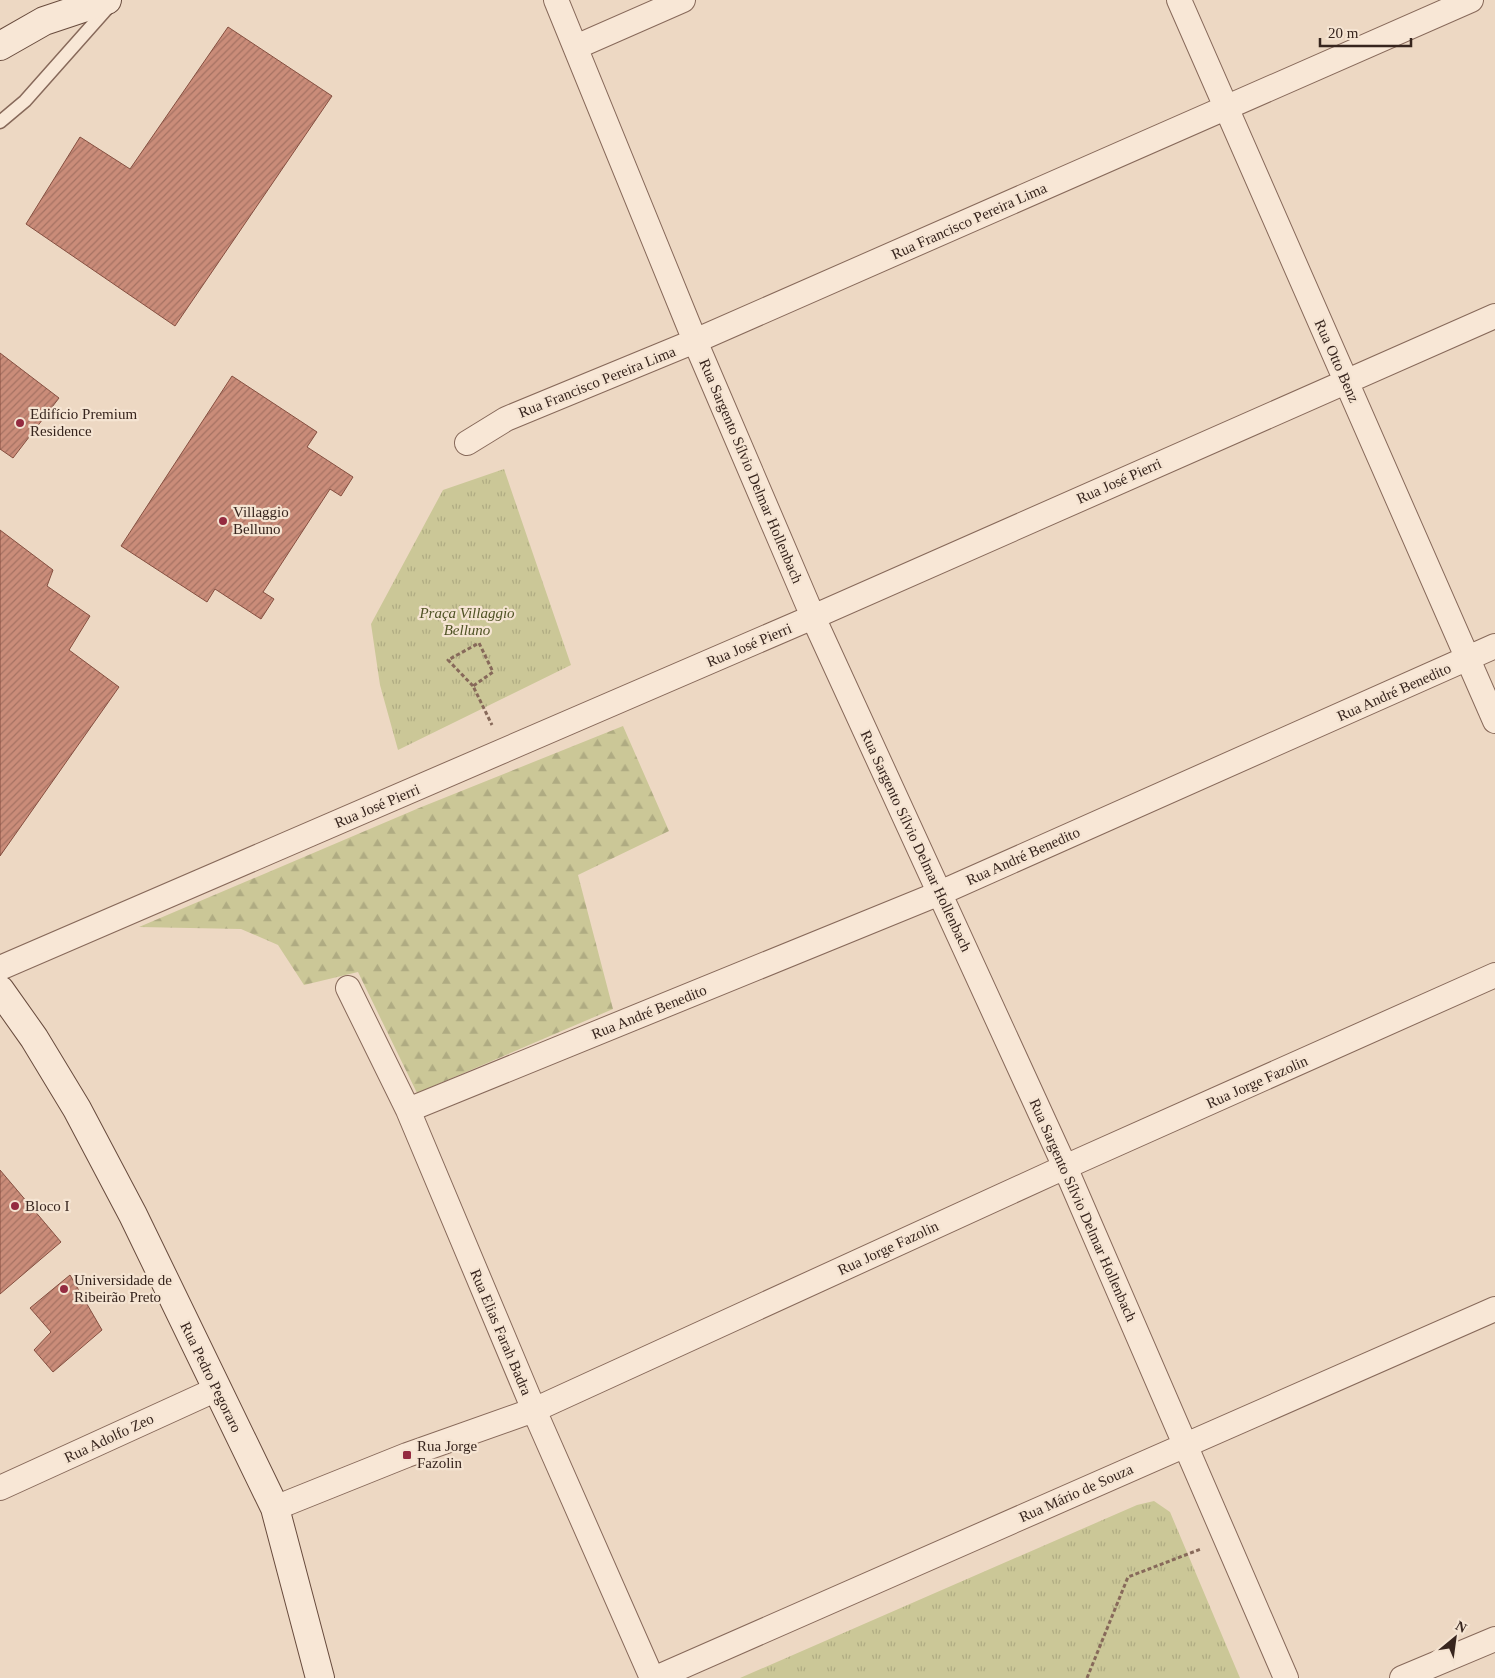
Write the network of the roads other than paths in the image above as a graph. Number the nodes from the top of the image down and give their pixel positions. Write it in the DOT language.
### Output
graph roads {
  1 [pos="107,0"];
  2 [pos="115,0"];
  3 [pos="556,0"];
  4 [pos="683,0"];
  5 [pos="1179,0"];
  6 [pos="1471,0"];
  7 [pos="0,46"];
  8 [pos="576,48"];
  9 [pos="1226,108"];
  10 [pos="0,122"];
  11 [pos="1495,316"];
  12 [pos="695,341"];
  13 [pos="1346,380"];
  14 [pos="467,442"];
  15 [pos="813,617"];
  16 [pos="1495,646"];
  17 [pos="1467,658"];
  18 [pos="1495,721"];
  19 [pos="940,893"];
  20 [pos="0,968"];
  21 [pos="1495,975"];
  22 [pos="348,988"];
  23 [pos="0,990"];
  24 [pos="408,1110"];
  25 [pos="1065,1167"];
  26 [pos="1495,1309"];
  27 [pos="217,1389"];
  28 [pos="534,1410"];
  29 [pos="1186,1443"];
  30 [pos="0,1488"];
  31 [pos="275,1508"];
  32 [pos="1495,1639"];
  33 [pos="320,1678"];
  34 [pos="652,1678"];
  35 [pos="656,1678"];
  36 [pos="1286,1678"];
  37 [pos="1402,1678"];
  1 -- 7 [label="street"];
  2 -- 10 [label="lane"];
  3 -- 8 [label="street, Rua Sargento Sílvio Delmar Hollenbach"];
  4 -- 8 [label="street"];
  5 -- 9 [label="street, Rua Otto Benz"];
  6 -- 9 [label="street, Rua Francisco Pereira Lima"];
  8 -- 12 [label="street, Rua Sargento Sílvio Delmar Hollenbach"];
  9 -- 12 [label="street, Rua Francisco Pereira Lima"];
  9 -- 13 [label="street, Rua Otto Benz"];
  11 -- 13 [label="street, Rua José Pierri"];
  12 -- 14 [label="street, Rua Francisco Pereira Lima"];
  12 -- 15 [label="street, Rua Sargento Sílvio Delmar Hollenbach"];
  13 -- 15 [label="street, Rua José Pierri"];
  13 -- 17 [label="street, Rua Otto Benz"];
  15 -- 19 [label="street, Rua Sargento Sílvio Delmar Hollenbach"];
  15 -- 20 [label="street, Rua José Pierri"];
  16 -- 17 [label="street, Rua André Benedito"];
  17 -- 18 [label="street, Rua Otto Benz"];
  17 -- 19 [label="street, Rua André Benedito"];
  19 -- 24 [label="street, Rua André Benedito"];
  19 -- 25 [label="street, Rua Sargento Sílvio Delmar Hollenbach"];
  21 -- 25 [label="street, Rua Jorge Fazolin"];
  22 -- 24 [label="street, Rua Elias Farah Badra"];
  23 -- 27 [label="street, Rua Pedro Pegoraro"];
  24 -- 28 [label="street, Rua Elias Farah Badra"];
  25 -- 28 [label="street, Rua Jorge Fazolin"];
  25 -- 29 [label="street, Rua Sargento Sílvio Delmar Hollenbach"];
  26 -- 29 [label="street, Rua Mário de Souza"];
  27 -- 30 [label="street, Rua Adolfo Zeo"];
  27 -- 31 [label="street, Rua Pedro Pegoraro"];
  28 -- 31 [label="street, Rua Jorge Fazolin"];
  28 -- 34 [label="street, Rua Elias Farah Badra"];
  29 -- 35 [label="street, Rua Mário de Souza"];
  29 -- 36 [label="street, Rua Sargento Sílvio Delmar Hollenbach"];
  31 -- 33 [label="street, Rua Pedro Pegoraro"];
  32 -- 37 [label="street"];
}
